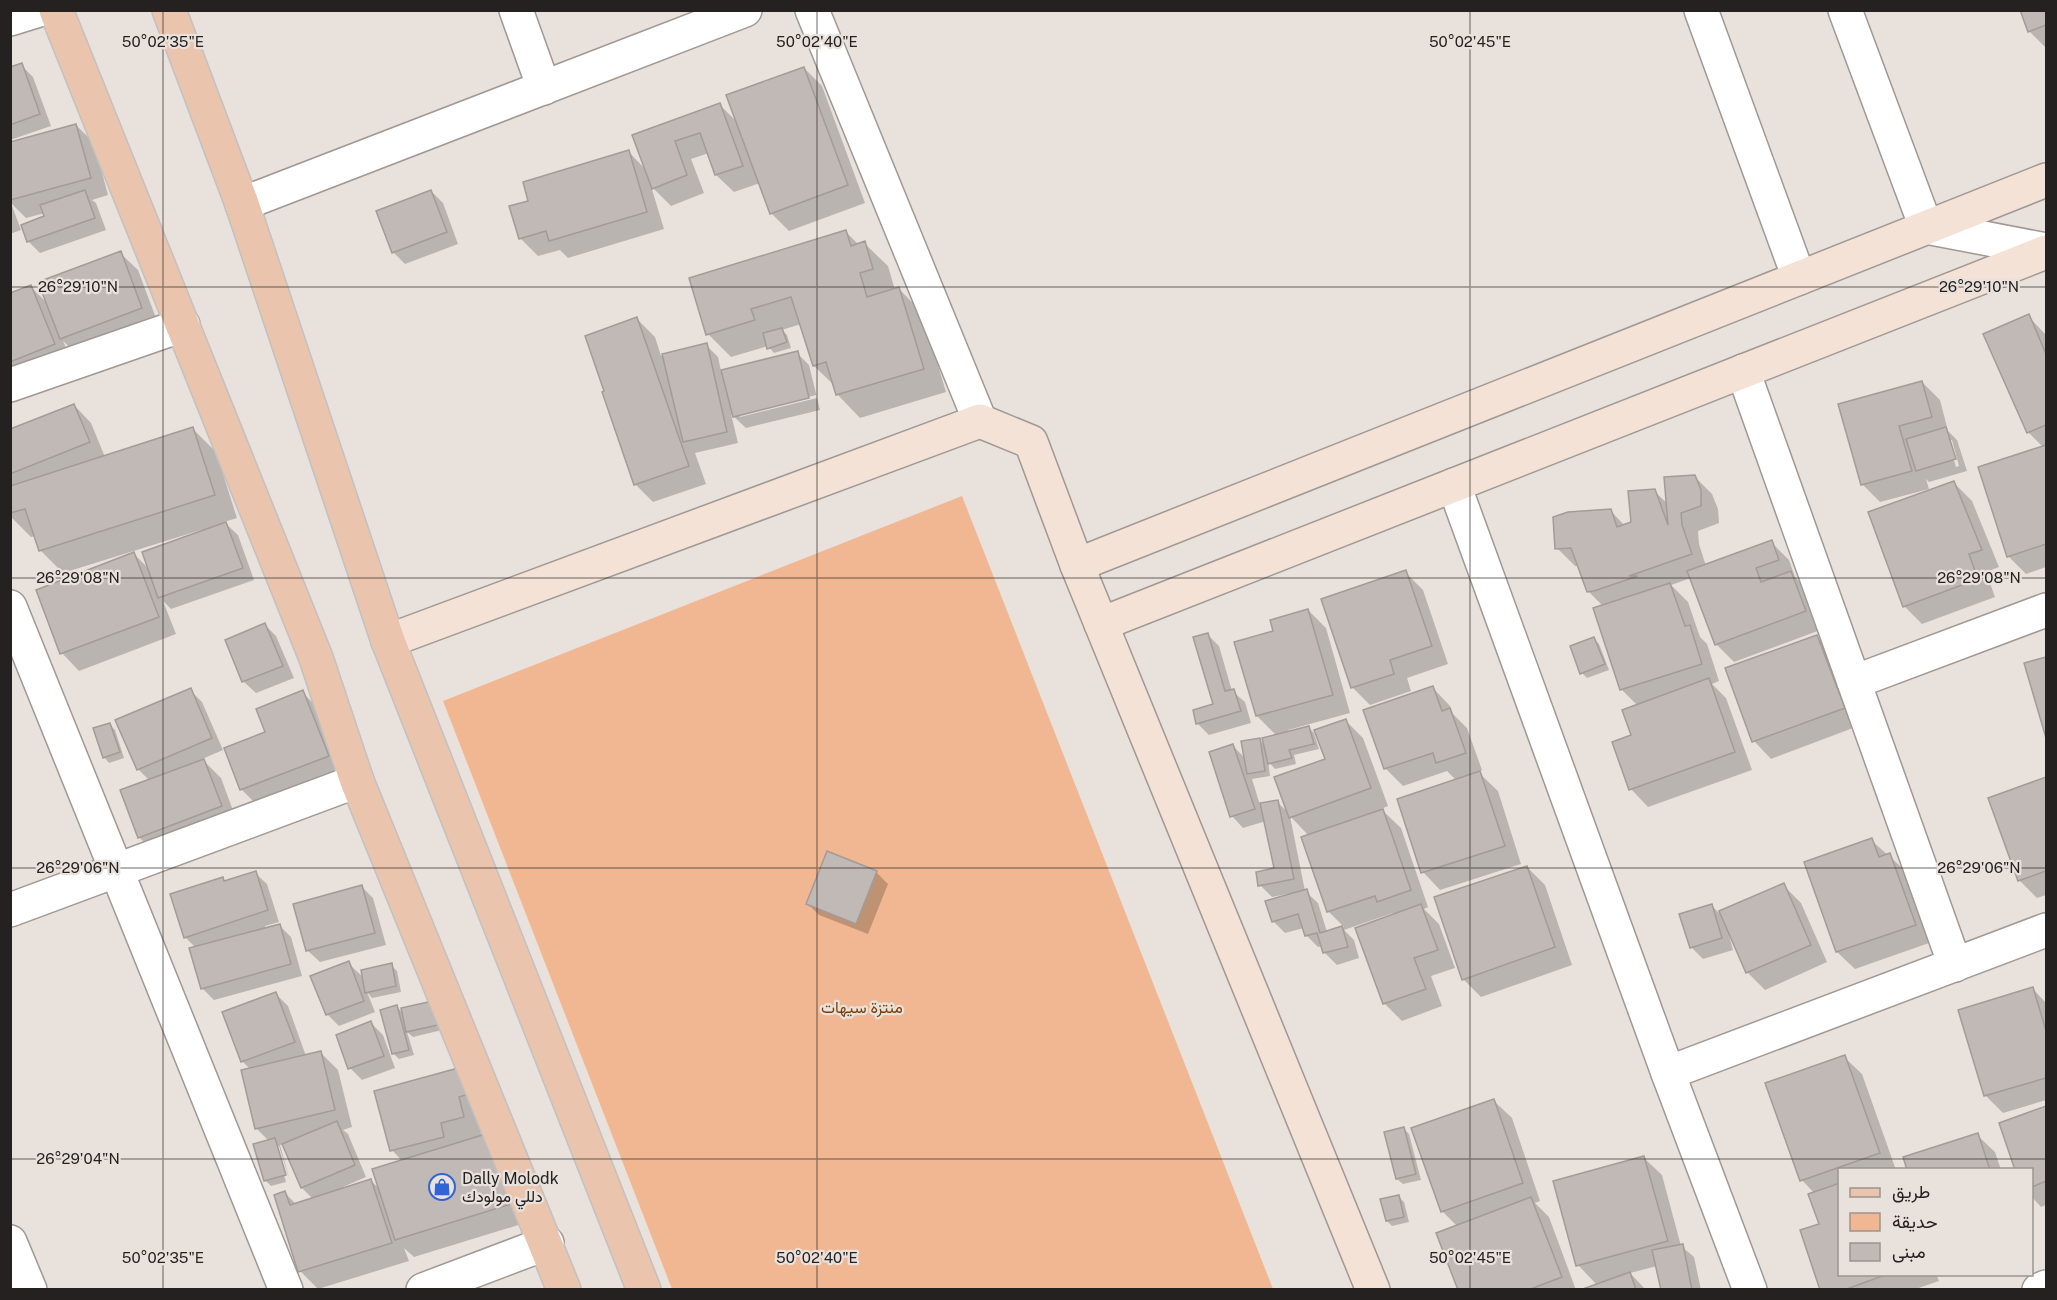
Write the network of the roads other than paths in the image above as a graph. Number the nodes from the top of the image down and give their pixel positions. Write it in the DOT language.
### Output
graph roads {
  1 [pos="39,10"];
  2 [pos="56,10"];
  3 [pos="169,10"];
  4 [pos="516,10"];
  5 [pos="745,10"];
  6 [pos="812,10"];
  7 [pos="1701,10"];
  8 [pos="1845,10"];
  9 [pos="10,20"];
  10 [pos="544,88"];
  11 [pos="2046,180"];
  12 [pos="242,204"];
  13 [pos="1926,227"];
  14 [pos="2046,251"];
  15 [pos="1799,278"];
  16 [pos="183,325"];
  17 [pos="1743,371"];
  18 [pos="10,385"];
  19 [pos="980,421"];
  20 [pos="1454,485"];
  21 [pos="1077,565"];
  22 [pos="10,607"];
  23 [pos="2046,610"];
  24 [pos="1101,624"];
  25 [pos="388,641"];
  26 [pos="1854,682"];
  27 [pos="357,781"];
  28 [pos="115,870"];
  29 [pos="10,910"];
  30 [pos="2046,930"];
  31 [pos="1955,965"];
  32 [pos="1668,1073"];
  33 [pos="10,1242"];
  34 [pos="547,1243"];
  35 [pos="2046,1287"];
  36 [pos="30,1290"];
  37 [pos="286,1290"];
  38 [pos="423,1290"];
  39 [pos="564,1290"];
  40 [pos="644,1290"];
  41 [pos="1373,1290"];
  42 [pos="1750,1290"];
  43 [pos="2039,1290"];
  1 -- 9 [label="street"];
  2 -- 16 [label="main road"];
  3 -- 12 [label="main road"];
  4 -- 10 [label="street"];
  5 -- 10 [label="street"];
  6 -- 19 [label="street"];
  7 -- 15 [label="street"];
  8 -- 13 [label="street"];
  10 -- 12 [label="street"];
  11 -- 13 [label="street"];
  12 -- 25 [label="main road"];
  13 -- 14 [label="street"];
  13 -- 15 [label="street"];
  14 -- 17 [label="street"];
  15 -- 21 [label="street"];
  16 -- 18 [label="street"];
  16 -- 27 [label="main road"];
  17 -- 20 [label="street"];
  17 -- 26 [label="street"];
  19 -- 21 [label="street"];
  19 -- 25 [label="street"];
  20 -- 24 [label="street"];
  20 -- 32 [label="street"];
  21 -- 24 [label="street"];
  22 -- 28 [label="street"];
  23 -- 26 [label="street"];
  24 -- 41 [label="street"];
  25 -- 40 [label="main road"];
  26 -- 31 [label="street"];
  27 -- 28 [label="street"];
  27 -- 34 [label="main road"];
  28 -- 29 [label="street"];
  28 -- 37 [label="street"];
  30 -- 31 [label="street"];
  31 -- 32 [label="street"];
  32 -- 42 [label="street"];
  33 -- 36 [label="street"];
  34 -- 38 [label="street"];
  34 -- 39 [label="main road"];
  35 -- 43 [label="street"];
}
